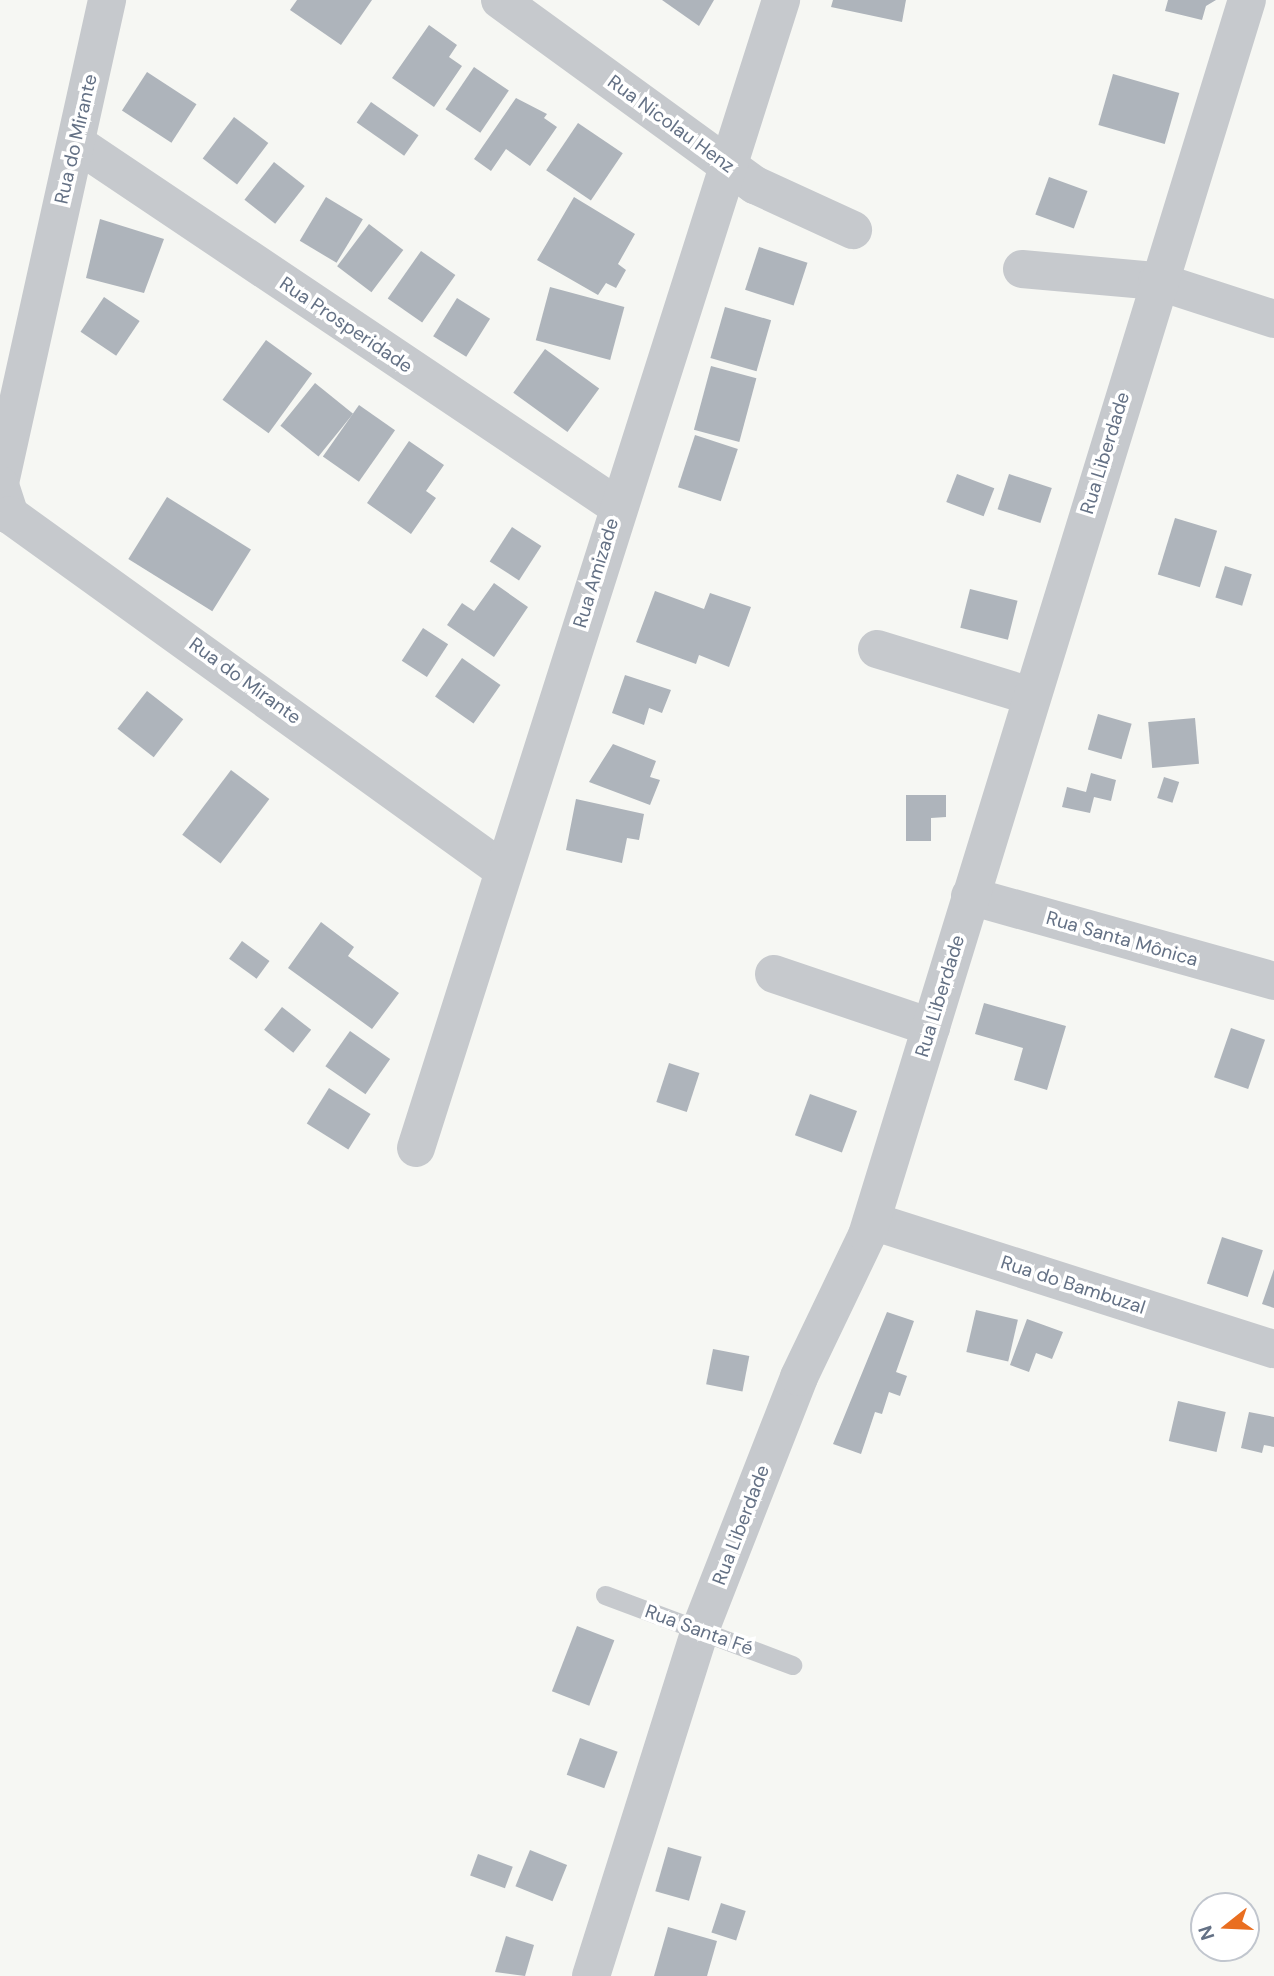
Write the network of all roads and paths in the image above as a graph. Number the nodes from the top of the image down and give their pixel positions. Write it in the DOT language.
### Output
graph roads {
  1 [pos="107,0"];
  2 [pos="500,0"];
  3 [pos="780,0"];
  4 [pos="1247,0"];
  5 [pos="76,143"];
  6 [pos="729,166"];
  7 [pos="853,230"];
  8 [pos="1023,269"];
  9 [pos="1157,281"];
  10 [pos="1274,319"];
  11 [pos="0,484"];
  12 [pos="617,506"];
  13 [pos="877,649"];
  14 [pos="1031,696"];
  15 [pos="503,870"];
  16 [pos="970,896"];
  17 [pos="774,974"];
  18 [pos="1274,981"];
  19 [pos="931,1027"];
  20 [pos="416,1148"];
  21 [pos="872,1221"];
  22 [pos="1274,1349"];
  23 [pos="605,1595"];
  24 [pos="700,1630"];
  25 [pos="792,1665"];
  26 [pos="591,1976"];
  1 -- 5 [label="street, Rua do Mirante"];
  2 -- 6 [label="street, Rua Nicolau Henz"];
  3 -- 6 [label="street, Rua Amizade"];
  4 -- 9 [label="street, Rua Liberdade"];
  5 -- 11 [label="street, Rua do Mirante"];
  5 -- 12 [label="street, Rua Prosperidade"];
  6 -- 7 [label="street, Rua Nicolau Henz"];
  6 -- 12 [label="street, Rua Amizade"];
  8 -- 9 [label="street"];
  9 -- 10 [label="street"];
  9 -- 14 [label="street, Rua Liberdade"];
  11 -- 15 [label="street, Rua do Mirante"];
  12 -- 15 [label="street, Rua Amizade"];
  13 -- 14 [label="street"];
  14 -- 16 [label="street, Rua Liberdade"];
  15 -- 20 [label="street, Rua Amizade"];
  16 -- 18 [label="street, Rua Santa Mônica"];
  16 -- 19 [label="street, Rua Liberdade"];
  17 -- 19 [label="street"];
  19 -- 21 [label="street, Rua Liberdade"];
  21 -- 22 [label="street, Rua do Bambuzal"];
  21 -- 24 [label="street, Rua Liberdade"];
  23 -- 24 [label="lane, Rua Santa Fé"];
  24 -- 25 [label="lane, Rua Santa Fé"];
  24 -- 26 [label="street, Rua Liberdade"];
}
